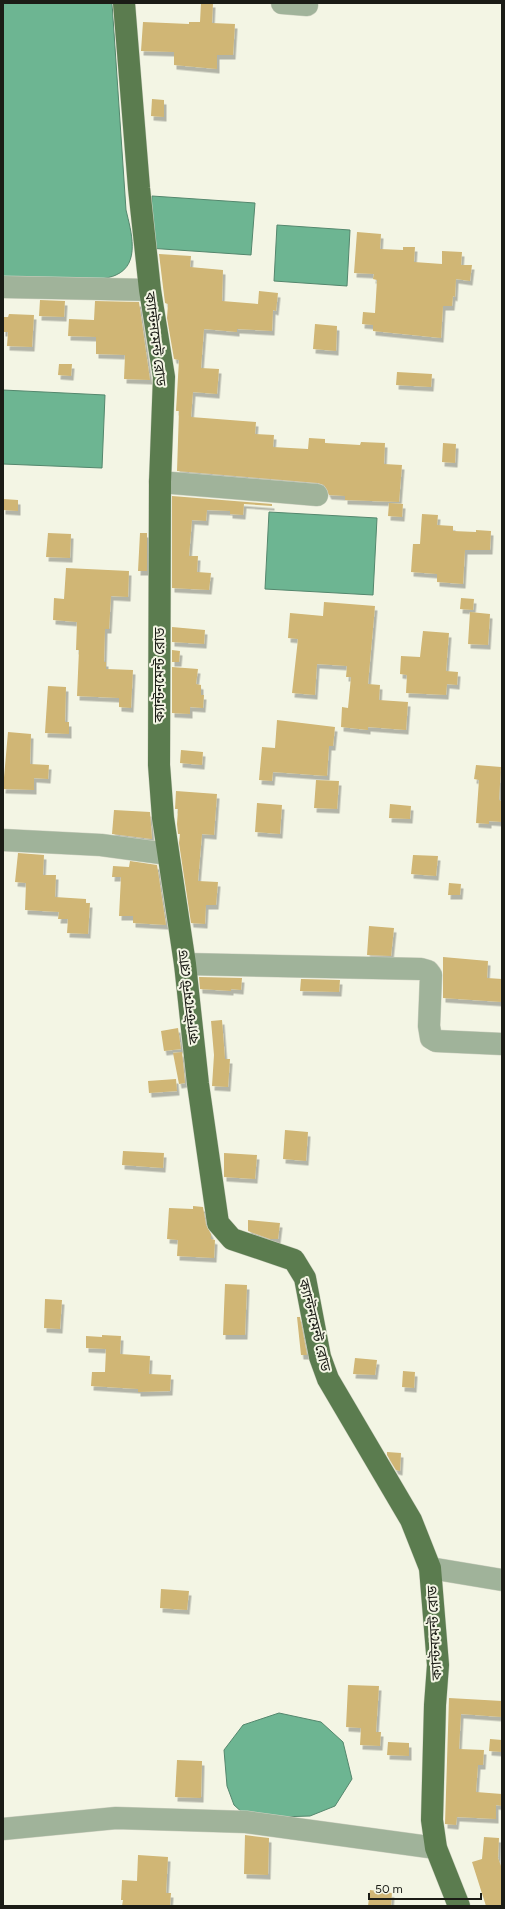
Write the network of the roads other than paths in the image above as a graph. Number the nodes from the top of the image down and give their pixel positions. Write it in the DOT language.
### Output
graph roads {
  1 [pos="124,3"];
  2 [pos="282,3"];
  3 [pos="307,4"];
  4 [pos="3,287"];
  5 [pos="150,290"];
  6 [pos="160,482"];
  7 [pos="317,496"];
  8 [pos="3,840"];
  9 [pos="168,854"];
  10 [pos="185,964"];
  11 [pos="502,1044"];
  12 [pos="430,1568"];
  13 [pos="502,1580"];
  14 [pos="3,1829"];
  15 [pos="436,1848"];
  16 [pos="459,1906"];
  1 -- 5 [label="main road, ক্যান্টনমেন্ট রোড"];
  2 -- 3 [label="street"];
  4 -- 5 [label="street"];
  5 -- 6 [label="main road, ক্যান্টনমেন্ট রোড"];
  6 -- 7 [label="street"];
  6 -- 9 [label="main road, ক্যান্টনমেন্ট রোড"];
  8 -- 9 [label="street"];
  9 -- 10 [label="main road, ক্যান্টনমেন্ট রোড"];
  10 -- 11 [label="street"];
  10 -- 12 [label="main road, ক্যান্টনমেন্ট রোড"];
  12 -- 13 [label="street"];
  12 -- 15 [label="main road, ক্যান্টনমেন্ট রোড"];
  14 -- 15 [label="street"];
  15 -- 16 [label="main road, ক্যান্টনমেন্ট রোড"];
}
